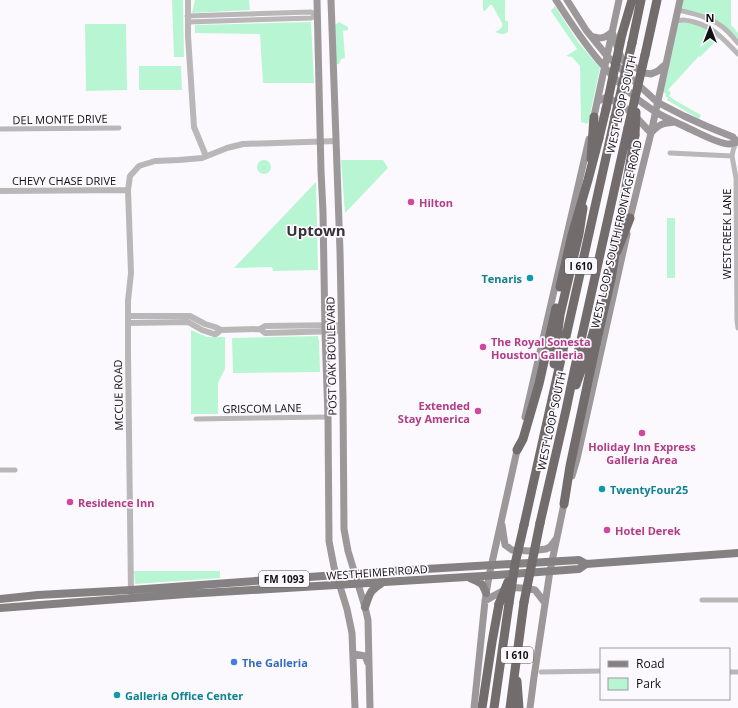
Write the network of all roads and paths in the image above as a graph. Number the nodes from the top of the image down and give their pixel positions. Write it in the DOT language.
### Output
graph roads {
  1 [pos="188,0"];
  2 [pos="317,0"];
  3 [pos="331,0"];
  4 [pos="556,0"];
  5 [pos="566,0"];
  6 [pos="619,0"];
  7 [pos="632,0"];
  8 [pos="641,0"];
  9 [pos="657,0"];
  10 [pos="680,0"];
  11 [pos="678,10"];
  12 [pos="332,15"];
  13 [pos="317,16"];
  14 [pos="188,19"];
  15 [pos="675,22"];
  16 [pos="612,32"];
  17 [pos="590,35"];
  18 [pos="738,43"];
  19 [pos="737,50"];
  20 [pos="607,56"];
  21 [pos="666,64"];
  22 [pos="605,67"];
  23 [pos="638,84"];
  24 [pos="598,101"];
  25 [pos="657,102"];
  26 [pos="655,112"];
  27 [pos="594,117"];
  28 [pos="676,122"];
  29 [pos="119,128"];
  30 [pos="0,129"];
  31 [pos="651,133"];
  32 [pos="320,141"];
  33 [pos="336,141"];
  34 [pos="737,142"];
  35 [pos="670,153"];
  36 [pos="206,156"];
  37 [pos="732,156"];
  38 [pos="128,190"];
  39 [pos="0,191"];
  40 [pos="630,218"];
  41 [pos="331,238"];
  42 [pos="128,319"];
  43 [pos="341,328"];
  44 [pos="738,328"];
  45 [pos="325,329"];
  46 [pos="566,410"];
  47 [pos="548,414"];
  48 [pos="328,417"];
  49 [pos="196,419"];
  50 [pos="517,450"];
  51 [pos="343,461"];
  52 [pos="329,462"];
  53 [pos="0,470"];
  54 [pos="15,470"];
  55 [pos="564,504"];
  56 [pos="501,521"];
  57 [pos="557,537"];
  58 [pos="738,553"];
  59 [pos="552,562"];
  60 [pos="586,564"];
  61 [pos="490,565"];
  62 [pos="550,571"];
  63 [pos="355,574"];
  64 [pos="337,576"];
  65 [pos="489,576"];
  66 [pos="468,577"];
  67 [pos="274,580"];
  68 [pos="382,583"];
  69 [pos="213,584"];
  70 [pos="358,584"];
  71 [pos="340,586"];
  72 [pos="131,590"];
  73 [pos="249,591"];
  74 [pos="71,593"];
  75 [pos="186,594"];
  76 [pos="38,595"];
  77 [pos="486,597"];
  78 [pos="0,599"];
  79 [pos="131,599"];
  80 [pos="702,600"];
  81 [pos="738,600"];
  82 [pos="545,603"];
  83 [pos="44,604"];
  84 [pos="504,604"];
  85 [pos="20,606"];
  86 [pos="365,607"];
  87 [pos="0,608"];
  88 [pos="354,654"];
  89 [pos="516,662"];
  90 [pos="369,665"];
  91 [pos="600,671"];
  92 [pos="541,672"];
  93 [pos="356,707"];
  94 [pos="370,708"];
  95 [pos="474,708"];
  96 [pos="482,708"];
  97 [pos="494,708"];
  98 [pos="510,708"];
  99 [pos="519,708"];
  100 [pos="530,708"];
  1 -- 14 [label="street"];
  2 -- 13 [label="main road, POST OAK BOULEVARD"];
  3 -- 12 [label="main road, POST OAK BOULEVARD"];
  4 -- 22 [label="main road"];
  5 -- 17 [label="main road"];
  6 -- 16 [label="main road"];
  7 -- 50 [label="highway, bridge"];
  8 -- 47 [label="highway, WEST LOOP SOUTH / I 610, bridge"];
  9 -- 23 [label="highway, WEST LOOP SOUTH / I 610, bridge"];
  10 -- 11 [label="main road, WEST LOOP SOUTH FRONTAGE ROAD"];
  11 -- 15 [label="main road, WEST LOOP SOUTH FRONTAGE ROAD"];
  11 -- 18 [label="street"];
  12 -- 13 [label="main road"];
  12 -- 33 [label="main road, POST OAK BOULEVARD"];
  13 -- 14 [label="street"];
  13 -- 32 [label="main road, POST OAK BOULEVARD"];
  14 -- 36 [label="street"];
  15 -- 19 [label="street"];
  15 -- 21 [label="main road, WEST LOOP SOUTH FRONTAGE ROAD"];
  16 -- 17 [label="main road"];
  16 -- 20 [label="main road"];
  16 -- 21 [label="main road"];
  17 -- 20 [label="main road"];
  20 -- 22 [label="main road"];
  20 -- 25 [label="main road"];
  21 -- 25 [label="main road, WEST LOOP SOUTH FRONTAGE ROAD"];
  22 -- 24 [label="main road"];
  22 -- 26 [label="main road"];
  23 -- 46 [label="highway, WEST LOOP SOUTH / I 610, bridge"];
  23 -- 55 [label="highway, bridge"];
  24 -- 27 [label="main road"];
  24 -- 31 [label="main road"];
  25 -- 26 [label="main road, WEST LOOP SOUTH FRONTAGE ROAD"];
  25 -- 34 [label="main road"];
  26 -- 28 [label="main road"];
  26 -- 31 [label="main road, WEST LOOP SOUTH FRONTAGE ROAD"];
  27 -- 47 [label="highway"];
  27 -- 50 [label="main road"];
  28 -- 31 [label="main road"];
  28 -- 34 [label="main road"];
  29 -- 30 [label="street, DEL MONTE DRIVE"];
  31 -- 40 [label="main road, WEST LOOP SOUTH FRONTAGE ROAD"];
  32 -- 33 [label="street, MCCUE ROAD"];
  32 -- 36 [label="street, MCCUE ROAD"];
  32 -- 41 [label="main road, POST OAK BOULEVARD"];
  33 -- 41 [label="main road, POST OAK BOULEVARD"];
  34 -- 37 [label="street, WESTCREEK LANE"];
  35 -- 37 [label="street"];
  36 -- 38 [label="street, MCCUE ROAD"];
  37 -- 44 [label="street, WESTCREEK LANE"];
  38 -- 39 [label="street, CHEVY CHASE DRIVE"];
  38 -- 42 [label="street, MCCUE ROAD"];
  40 -- 46 [label="highway"];
  40 -- 55 [label="main road, WEST LOOP SOUTH FRONTAGE ROAD"];
  41 -- 43 [label="main road, POST OAK BOULEVARD"];
  41 -- 45 [label="main road, POST OAK BOULEVARD"];
  42 -- 45 [label="street"];
  42 -- 72 [label="street, MCCUE ROAD"];
  43 -- 45 [label="street"];
  43 -- 51 [label="main road, POST OAK BOULEVARD"];
  45 -- 48 [label="main road, POST OAK BOULEVARD"];
  46 -- 89 [label="highway, WEST LOOP SOUTH / I 610, bridge"];
  47 -- 84 [label="highway, WEST LOOP SOUTH / I 610, bridge"];
  48 -- 49 [label="street, GRISCOM LANE"];
  48 -- 52 [label="main road, POST OAK BOULEVARD"];
  50 -- 56 [label="main road"];
  51 -- 52 [label="main road"];
  51 -- 63 [label="main road, POST OAK BOULEVARD"];
  52 -- 64 [label="main road, POST OAK BOULEVARD"];
  53 -- 54 [label="street"];
  55 -- 57 [label="main road, WEST LOOP SOUTH FRONTAGE ROAD"];
  56 -- 57 [label="main road"];
  56 -- 61 [label="main road"];
  57 -- 59 [label="main road, WEST LOOP SOUTH FRONTAGE ROAD"];
  58 -- 60 [label="main road, WESTHEIMER ROAD"];
  59 -- 60 [label="main road, WESTHEIMER ROAD"];
  59 -- 61 [label="main road, WESTHEIMER ROAD / FM 1093"];
  59 -- 62 [label="main road, WEST LOOP SOUTH FRONTAGE ROAD"];
  60 -- 62 [label="main road, WESTHEIMER ROAD"];
  61 -- 63 [label="main road, WESTHEIMER ROAD / FM 1093"];
  61 -- 65 [label="main road"];
  62 -- 65 [label="main road, WESTHEIMER ROAD / FM 1093"];
  62 -- 82 [label="main road, WEST LOOP SOUTH FRONTAGE ROAD"];
  63 -- 64 [label="main road, WESTHEIMER ROAD / FM 1093"];
  63 -- 70 [label="main road, POST OAK BOULEVARD"];
  64 -- 67 [label="main road, WESTHEIMER ROAD / FM 1093"];
  64 -- 71 [label="main road, POST OAK BOULEVARD"];
  65 -- 66 [label="main road, WESTHEIMER ROAD / FM 1093"];
  65 -- 77 [label="main road"];
  66 -- 68 [label="main road, WESTHEIMER ROAD / FM 1093"];
  66 -- 77 [label="main road"];
  67 -- 69 [label="main road, WESTHEIMER ROAD / FM 1093"];
  67 -- 73 [label="main road"];
  68 -- 70 [label="main road, WESTHEIMER ROAD / FM 1093"];
  68 -- 86 [label="main road"];
  69 -- 72 [label="main road, WESTHEIMER ROAD / FM 1093"];
  69 -- 75 [label="main road"];
  70 -- 71 [label="main road, WESTHEIMER ROAD / FM 1093"];
  70 -- 86 [label="main road, POST OAK BOULEVARD"];
  71 -- 73 [label="main road, WESTHEIMER ROAD / FM 1093"];
  71 -- 88 [label="main road, POST OAK BOULEVARD"];
  72 -- 74 [label="main road, WESTHEIMER ROAD / FM 1093"];
  72 -- 79 [label="street, MCCUE ROAD"];
  73 -- 75 [label="main road, WESTHEIMER ROAD / FM 1093"];
  74 -- 76 [label="main road, WESTHEIMER ROAD / FM 1093"];
  74 -- 83 [label="main road"];
  75 -- 79 [label="main road, WESTHEIMER ROAD / FM 1093"];
  76 -- 78 [label="main road, WESTHEIMER ROAD / FM 1093"];
  76 -- 85 [label="main road"];
  77 -- 82 [label="main road"];
  77 -- 95 [label="main road"];
  79 -- 83 [label="main road, WESTHEIMER ROAD / FM 1093"];
  80 -- 81 [label="street"];
  82 -- 100 [label="main road, WEST LOOP SOUTH FRONTAGE ROAD"];
  83 -- 85 [label="main road, WESTHEIMER ROAD / FM 1093"];
  84 -- 96 [label="highway"];
  84 -- 97 [label="highway, I 610"];
  85 -- 87 [label="main road, WESTHEIMER ROAD / FM 1093"];
  86 -- 90 [label="main road, POST OAK BOULEVARD"];
  88 -- 90 [label="main road"];
  88 -- 93 [label="main road, POST OAK BOULEVARD"];
  89 -- 98 [label="highway, WEST LOOP SOUTH / I 610"];
  89 -- 99 [label="highway"];
  90 -- 94 [label="main road, POST OAK BOULEVARD"];
  91 -- 92 [label="street"];
}
